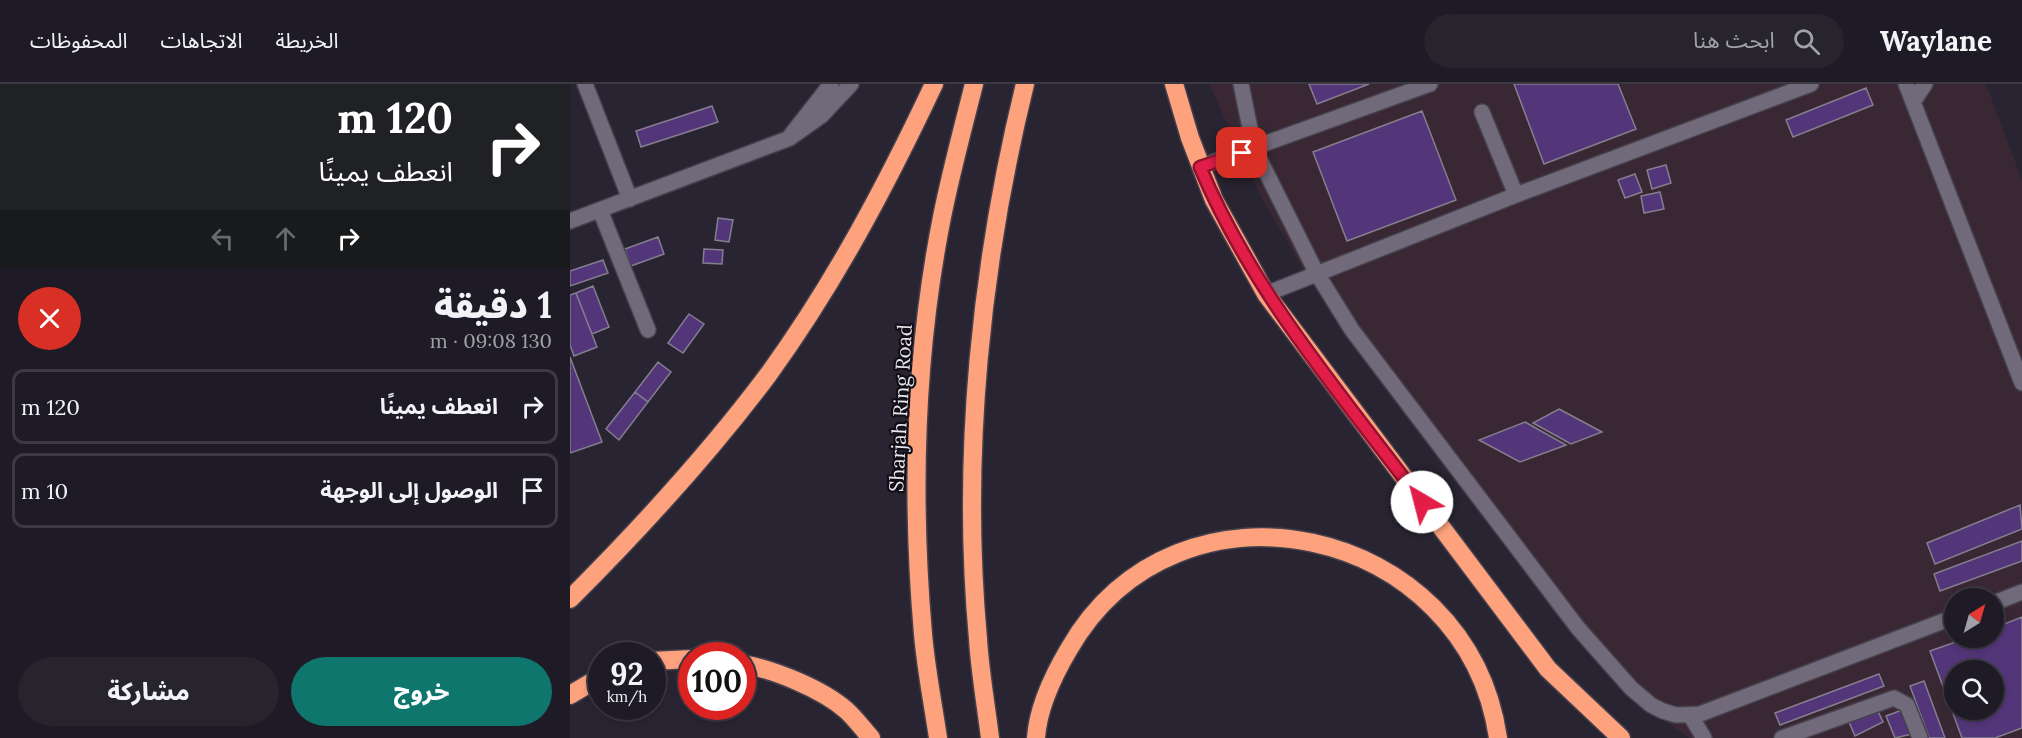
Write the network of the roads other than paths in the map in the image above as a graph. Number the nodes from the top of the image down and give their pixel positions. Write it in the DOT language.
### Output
graph roads {
  1 [pos="585,84"];
  2 [pos="831,84"];
  3 [pos="851,84"];
  4 [pos="934,84"];
  5 [pos="974,84"];
  6 [pos="1025,84"];
  7 [pos="1174,84"];
  8 [pos="1240,84"];
  9 [pos="1430,84"];
  10 [pos="1811,84"];
  11 [pos="1906,84"];
  12 [pos="1925,84"];
  13 [pos="1913,102"];
  14 [pos="1482,112"];
  15 [pos="789,138"];
  16 [pos="1254,148"];
  17 [pos="1200,167"];
  18 [pos="1516,195"];
  19 [pos="630,199"];
  20 [pos="600,210"];
  21 [pos="570,221"];
  22 [pos="1316,272"];
  23 [pos="1266,294"];
  24 [pos="648,330"];
  25 [pos="2015,341"];
  26 [pos="2022,383"];
  27 [pos="2022,592"];
  28 [pos="570,599"];
  29 [pos="2004,599"];
  30 [pos="1944,621"];
  31 [pos="756,666"];
  32 [pos="588,684"];
  33 [pos="570,695"];
  34 [pos="1690,716"];
  35 [pos="1803,734"];
  36 [pos="871,738"];
  37 [pos="938,738"];
  38 [pos="990,738"];
  39 [pos="1036,738"];
  40 [pos="1498,738"];
  41 [pos="1621,738"];
  42 [pos="1704,738"];
  43 [pos="1782,738"];
  44 [pos="1920,738"];
  1 -- 19 [label="street"];
  2 -- 15 [label="street"];
  3 -- 15 [label="street"];
  4 -- 28 [label="highway"];
  5 -- 37 [label="highway, Sharjah Ring Road"];
  6 -- 38 [label="highway"];
  7 -- 17 [label="highway"];
  8 -- 16 [label="street"];
  9 -- 16 [label="street"];
  10 -- 18 [label="street"];
  11 -- 13 [label="street"];
  12 -- 13 [label="street"];
  13 -- 25 [label="street"];
  14 -- 18 [label="street"];
  15 -- 19 [label="street"];
  16 -- 17 [label="street"];
  16 -- 22 [label="street"];
  17 -- 23 [label="highway"];
  18 -- 22 [label="street"];
  19 -- 20 [label="street"];
  20 -- 21 [label="street"];
  20 -- 24 [label="street"];
  22 -- 23 [label="street"];
  22 -- 34 [label="street"];
  23 -- 41 [label="highway"];
  25 -- 26 [label="street"];
  27 -- 29 [label="street"];
  30 -- 34 [label="street"];
  31 -- 36 [label="highway"];
  32 -- 33 [label="highway"];
  34 -- 42 [label="street"];
  35 -- 43 [label="street"];
  35 -- 44 [label="street"];
  39 -- 40 [label="highway"];
}
